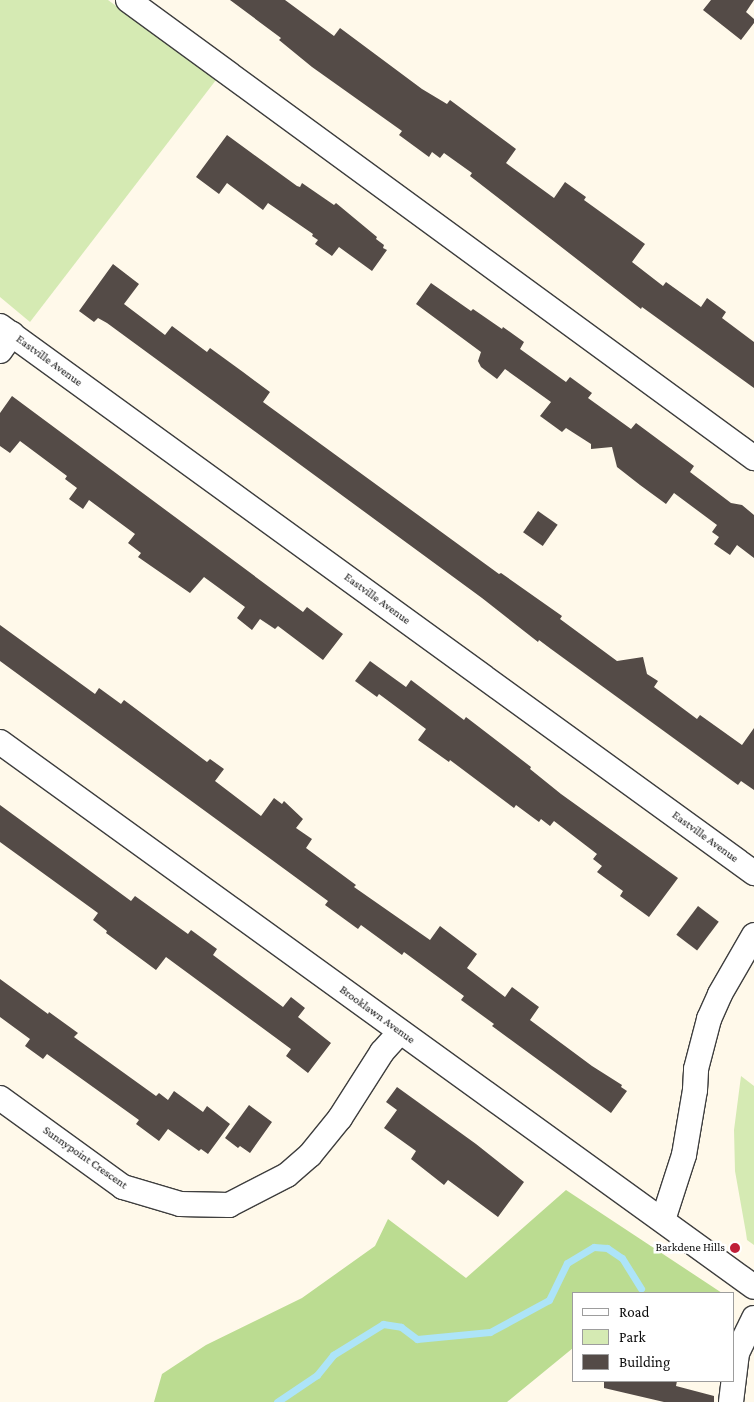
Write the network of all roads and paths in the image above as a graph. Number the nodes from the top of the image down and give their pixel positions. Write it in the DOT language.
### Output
graph roads {
  1 [pos="128,0"];
  2 [pos="4,337"];
  3 [pos="754,458"];
  4 [pos="0,742"];
  5 [pos="754,873"];
  6 [pos="754,935"];
  7 [pos="400,1032"];
  8 [pos="0,1098"];
  9 [pos="663,1220"];
  10 [pos="754,1287"];
  11 [pos="754,1318"];
  12 [pos="734,1378"];
  13 [pos="733,1382"];
  14 [pos="731,1402"];
  1 -- 3 [label="street"];
  2 -- 5 [label="street, Eastville Avenue"];
  4 -- 7 [label="street, Brooklawn Avenue"];
  6 -- 9 [label="street"];
  7 -- 8 [label="street, Sunnypoint Crescent"];
  7 -- 9 [label="street, Brooklawn Avenue"];
  9 -- 10 [label="street, Brooklawn Avenue"];
  11 -- 12 [label="street"];
  13 -- 14 [label="street"];
}
